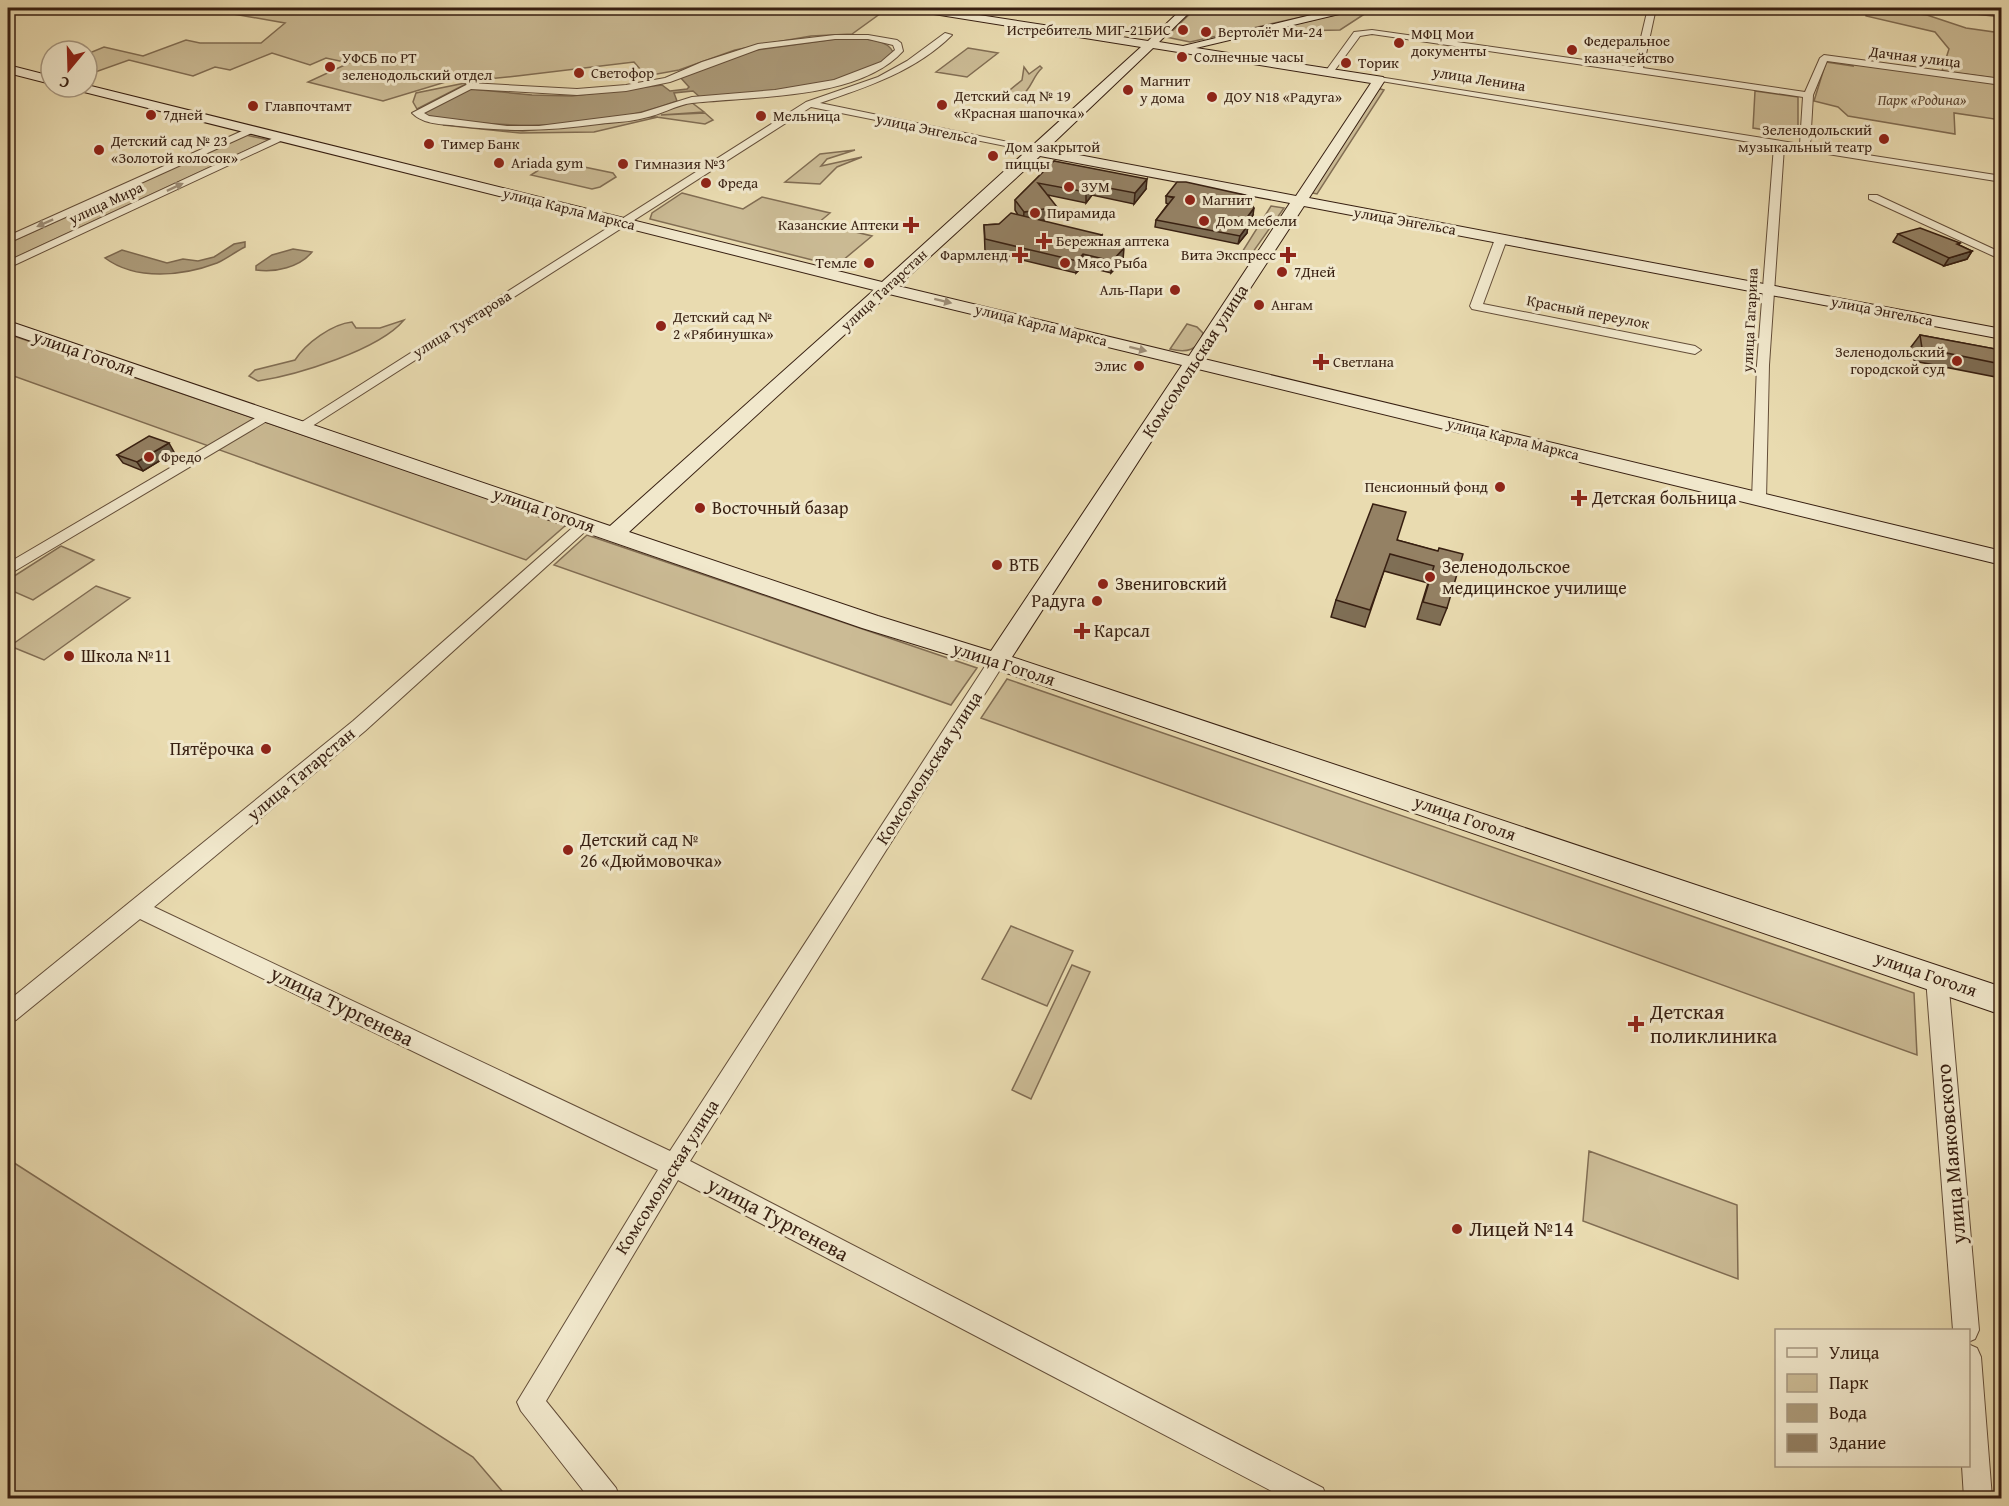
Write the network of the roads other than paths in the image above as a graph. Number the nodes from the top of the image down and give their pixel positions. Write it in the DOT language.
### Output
graph roads {
  1 [pos="116,8"];
  2 [pos="915,8"];
  3 [pos="1189,8"];
  4 [pos="1352,8"];
  5 [pos="1652,8"];
  6 [pos="131,9"];
  7 [pos="948,35"];
  8 [pos="1151,45"];
  9 [pos="1177,48"];
  10 [pos="1133,62"];
  11 [pos="8,69"];
  12 [pos="1638,70"];
  13 [pos="1329,72"];
  14 [pos="39,77"];
  15 [pos="1378,80"];
  16 [pos="675,81"];
  17 [pos="2001,82"];
  18 [pos="99,91"];
  19 [pos="1808,98"];
  20 [pos="808,104"];
  21 [pos="251,129"];
  22 [pos="282,137"];
  23 [pos="1779,144"];
  24 [pos="1805,148"];
  25 [pos="1037,151"];
  26 [pos="2001,179"];
  27 [pos="1873,197"];
  28 [pos="1297,201"];
  29 [pos="624,222"];
  30 [pos="1501,239"];
  31 [pos="8,240"];
  32 [pos="2001,257"];
  33 [pos="8,265"];
  34 [pos="886,288"];
  35 [pos="1768,290"];
  36 [pos="8,327"];
  37 [pos="2001,334"];
  38 [pos="1695,350"];
  39 [pos="1194,362"];
  40 [pos="267,415"];
  41 [pos="301,427"];
  42 [pos="1759,499"];
  43 [pos="585,524"];
  44 [pos="614,534"];
  45 [pos="2001,558"];
  46 [pos="8,570"];
  47 [pos="997,661"];
  48 [pos="138,909"];
  49 [pos="1937,978"];
  50 [pos="2001,1001"];
  51 [pos="8,1013"];
  52 [pos="674,1165"];
  53 [pos="1966,1329"];
  54 [pos="1970,1385"];
  55 [pos="606,1498"];
  56 [pos="1313,1498"];
  57 [pos="1978,1498"];
  1 -- 6 [label="street"];
  2 -- 8 [label="street, улица Ленина"];
  3 -- 8 [label="street, улица Татарстан"];
  4 -- 9 [label="street"];
  5 -- 12 [label="street"];
  7 -- 20 [label="street, улица Туктарова"];
  8 -- 9 [label="street, улица Ленина"];
  8 -- 10 [label="street, улица Татарстан"];
  9 -- 10 [label="street"];
  9 -- 13 [label="street, улица Ленина"];
  10 -- 25 [label="street, улица Татарстан"];
  11 -- 14 [label="street"];
  12 -- 13 [label="street"];
  12 -- 19 [label="street"];
  13 -- 15 [label="street, улица Ленина"];
  15 -- 23 [label="street, улица Ленина"];
  15 -- 28 [label="street, Комсомольская улица"];
  16 -- 16 [label="street"];
  17 -- 19 [label="street, Дачная улица"];
  18 -- 21 [label="street, улица Карла Маркса"];
  19 -- 24 [label="street"];
  20 -- 25 [label="street, улица Энгельса"];
  20 -- 29 [label="street, улица Туктарова"];
  21 -- 22 [label="street, улица Карла Маркса"];
  21 -- 31 [label="street, улица Мира, one-way"];
  22 -- 29 [label="street, улица Карла Маркса"];
  33 -- 22 [label="street, улица Мира, one-way"];
  23 -- 24 [label="street, улица Ленина"];
  23 -- 35 [label="street, улица Гагарина"];
  24 -- 26 [label="street, улица Ленина"];
  25 -- 28 [label="street, улица Энгельса"];
  25 -- 34 [label="street, улица Татарстан"];
  27 -- 32 [label="street"];
  28 -- 30 [label="street, улица Энгельса"];
  28 -- 39 [label="street, Комсомольская улица"];
  29 -- 34 [label="street, улица Карла Маркса"];
  29 -- 41 [label="street, улица Туктарова"];
  30 -- 35 [label="street, улица Энгельса"];
  30 -- 38 [label="street, Красный переулок"];
  34 -- 39 [label="street, улица Карла Маркса, one-way"];
  34 -- 44 [label="street, улица Татарстан"];
  35 -- 37 [label="street, улица Энгельса"];
  35 -- 42 [label="street, улица Гагарина"];
  36 -- 40 [label="street, улица Гоголя"];
  39 -- 42 [label="street, улица Карла Маркса"];
  39 -- 47 [label="street, Комсомольская улица"];
  40 -- 41 [label="street, улица Гоголя"];
  40 -- 46 [label="street"];
  41 -- 43 [label="street, улица Гоголя"];
  42 -- 45 [label="street, улица Карла Маркса"];
  43 -- 44 [label="street, улица Гоголя"];
  43 -- 48 [label="street, улица Татарстан"];
  44 -- 47 [label="street, улица Гоголя"];
  47 -- 49 [label="street, улица Гоголя"];
  47 -- 52 [label="street, Комсомольская улица"];
  48 -- 51 [label="street, улица Татарстан"];
  48 -- 52 [label="street, улица Тургенева"];
  49 -- 50 [label="street, улица Гоголя"];
  49 -- 53 [label="street, улица Маяковского"];
  52 -- 55 [label="street, Комсомольская улица"];
  52 -- 56 [label="street, улица Тургенева"];
  54 -- 57 [label="street"];
}
